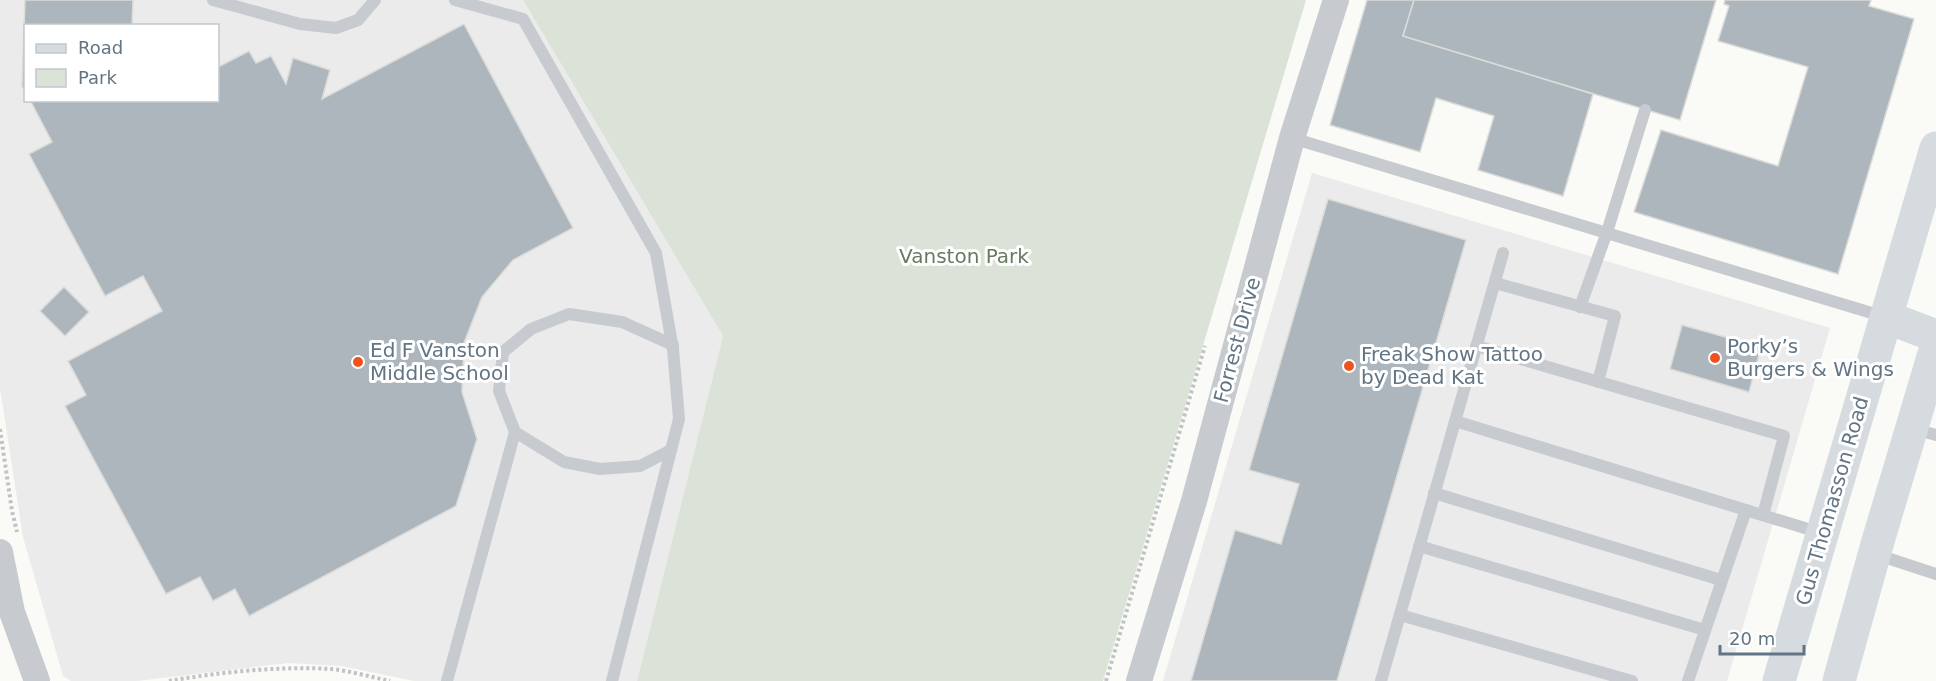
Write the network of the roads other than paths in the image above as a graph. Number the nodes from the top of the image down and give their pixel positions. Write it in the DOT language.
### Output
graph roads {
  1 [pos="213,0"];
  2 [pos="375,0"];
  3 [pos="455,0"];
  4 [pos="1336,0"];
  5 [pos="1646,110"];
  6 [pos="1292,138"];
  7 [pos="1936,148"];
  8 [pos="1607,232"];
  9 [pos="1503,253"];
  10 [pos="1495,283"];
  11 [pos="1580,307"];
  12 [pos="1886,317"];
  13 [pos="1936,336"];
  14 [pos="673,345"];
  15 [pos="1476,346"];
  16 [pos="1936,347"];
  17 [pos="1598,382"];
  18 [pos="1455,421"];
  19 [pos="1924,431"];
  20 [pos="515,432"];
  21 [pos="671,450"];
  22 [pos="1434,493"];
  23 [pos="1746,510"];
  24 [pos="1763,515"];
  25 [pos="1823,534"];
  26 [pos="1419,546"];
  27 [pos="0,552"];
  28 [pos="1874,554"];
  29 [pos="1936,574"];
  30 [pos="1721,580"];
  31 [pos="1400,615"];
  32 [pos="1705,630"];
  33 [pos="37,681"];
  34 [pos="447,681"];
  35 [pos="612,681"];
  36 [pos="1139,681"];
  37 [pos="1381,681"];
  38 [pos="1632,681"];
  39 [pos="1688,681"];
  40 [pos="1779,681"];
  41 [pos="1839,681"];
  1 -- 2 [label="lane"];
  3 -- 14 [label="lane"];
  4 -- 6 [label="street, Forrest Drive"];
  5 -- 8 [label="lane"];
  6 -- 8 [label="lane"];
  6 -- 36 [label="street, Forrest Drive"];
  7 -- 12 [label="main road, Gus Thomasson Road"];
  8 -- 11 [label="lane"];
  8 -- 12 [label="lane"];
  9 -- 10 [label="lane"];
  10 -- 11 [label="lane"];
  10 -- 15 [label="lane"];
  11 -- 17 [label="lane"];
  12 -- 13 [label="main road"];
  12 -- 25 [label="main road, Gus Thomasson Road"];
  14 -- 20 [label="lane"];
  14 -- 21 [label="lane"];
  15 -- 17 [label="lane"];
  15 -- 18 [label="lane"];
  16 -- 19 [label="main road"];
  17 -- 24 [label="lane"];
  18 -- 22 [label="lane"];
  18 -- 23 [label="lane"];
  19 -- 28 [label="main road"];
  20 -- 21 [label="lane"];
  20 -- 34 [label="lane"];
  21 -- 35 [label="lane"];
  22 -- 26 [label="lane"];
  22 -- 30 [label="lane"];
  23 -- 24 [label="lane"];
  23 -- 30 [label="lane"];
  24 -- 25 [label="lane"];
  25 -- 40 [label="main road, Gus Thomasson Road"];
  26 -- 31 [label="lane"];
  26 -- 32 [label="lane"];
  27 -- 33 [label="street"];
  28 -- 29 [label="lane"];
  28 -- 41 [label="main road"];
  30 -- 32 [label="lane"];
  31 -- 37 [label="lane"];
  31 -- 38 [label="lane"];
  32 -- 39 [label="lane"];
}
